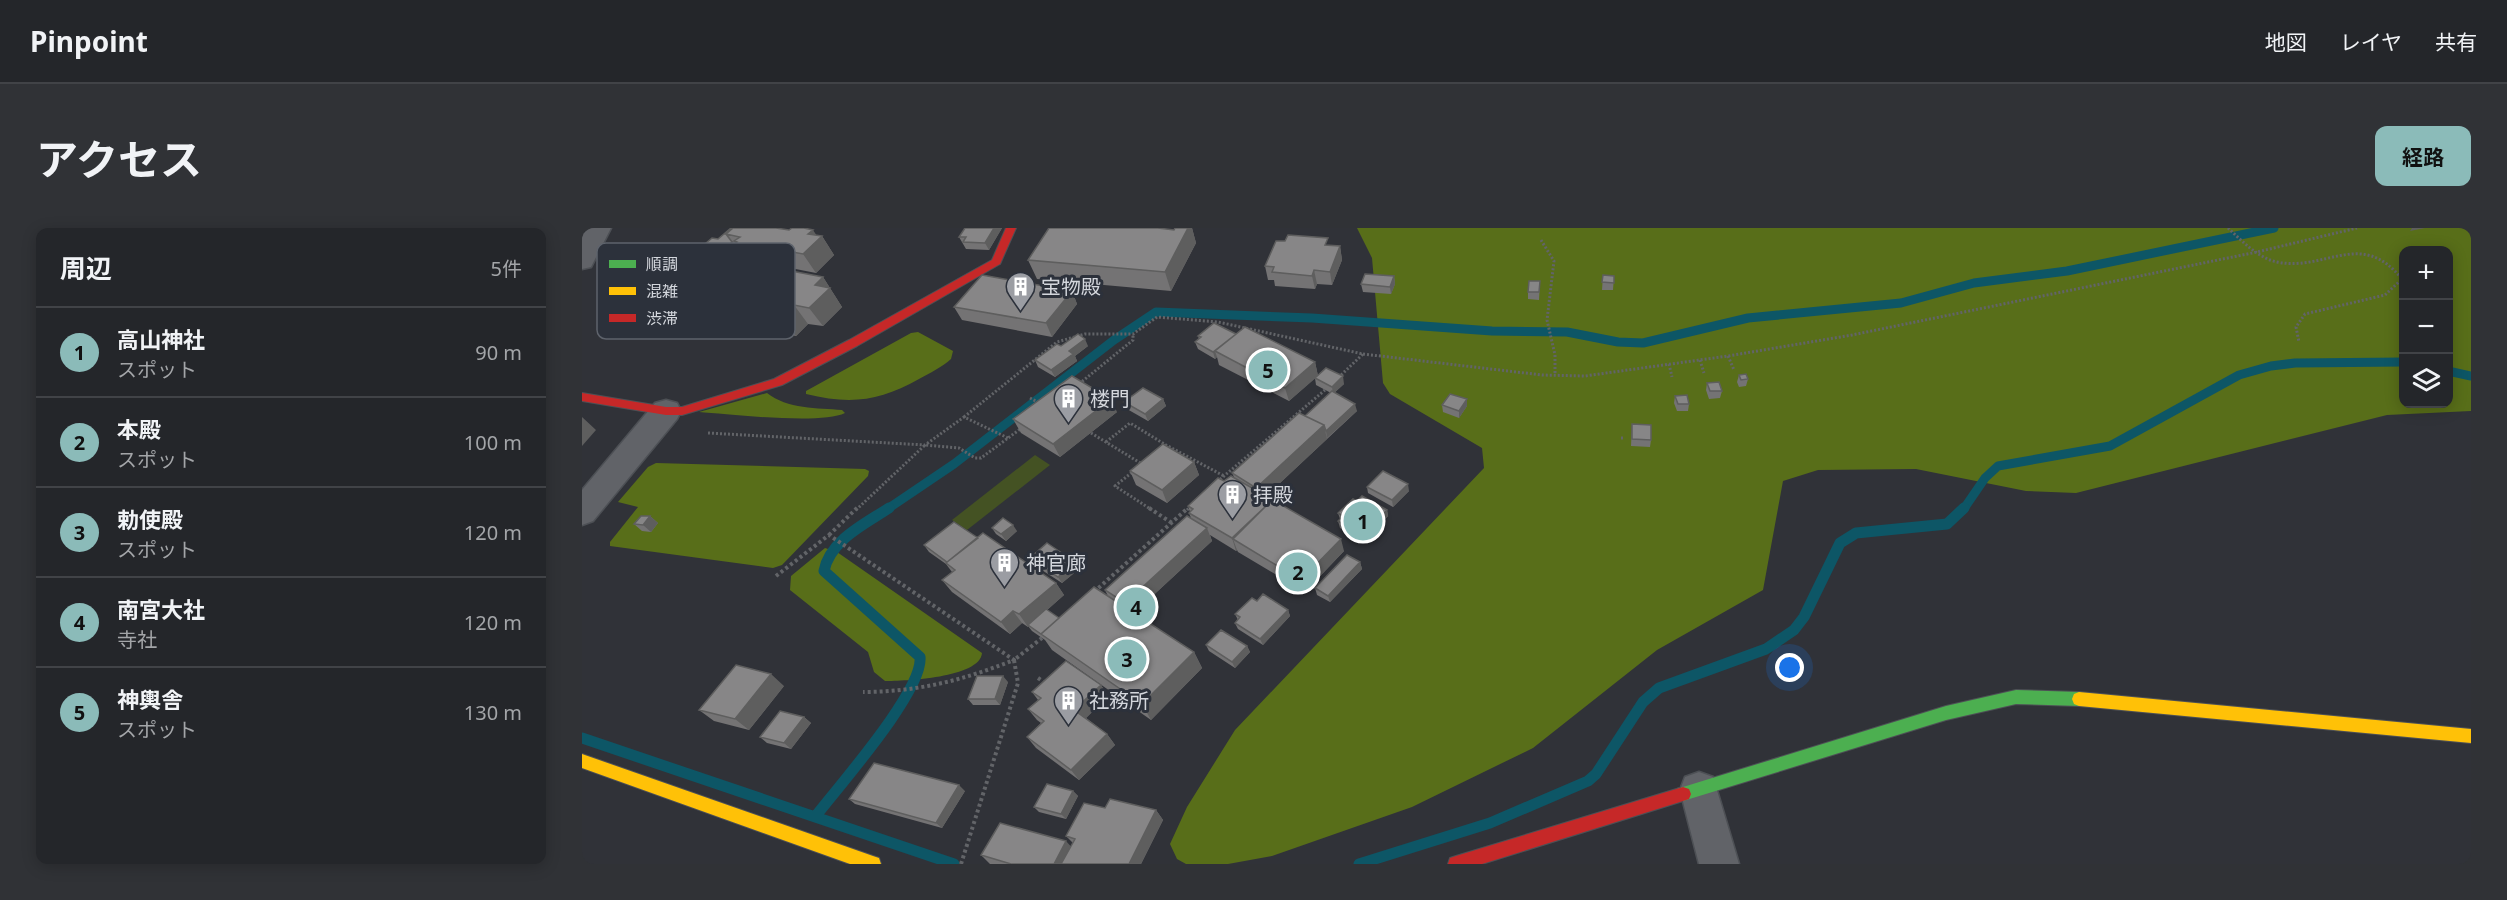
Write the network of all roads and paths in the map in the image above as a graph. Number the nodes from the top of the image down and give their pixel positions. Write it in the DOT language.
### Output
graph roads {
  1 [pos="598,228"];
  2 [pos="1011,228"];
  3 [pos="2228,228"];
  4 [pos="2357,228"];
  5 [pos="1541,240"];
  6 [pos="2258,252"];
  7 [pos="582,261"];
  8 [pos="1133,334"];
  9 [pos="2299,342"];
  10 [pos="1363,354"];
  11 [pos="1728,356"];
  12 [pos="1700,360"];
  13 [pos="1669,364"];
  14 [pos="1734,370"];
  15 [pos="1704,373"];
  16 [pos="1555,375"];
  17 [pos="1672,377"];
  18 [pos="1336,379"];
  19 [pos="1077,386"];
  20 [pos="1324,390"];
  21 [pos="582,397"];
  22 [pos="1030,398"];
  23 [pos="1044,406"];
  24 [pos="666,411"];
  25 [pos="964,417"];
  26 [pos="988,426"];
  27 [pos="1024,426"];
  28 [pos="699,433"];
  29 [pos="1091,433"];
  30 [pos="1006,437"];
  31 [pos="1106,442"];
  32 [pos="926,445"];
  33 [pos="1167,445"];
  34 [pos="959,448"];
  35 [pos="1158,451"];
  36 [pos="1150,458"];
  37 [pos="1142,464"];
  38 [pos="1224,476"];
  39 [pos="1215,484"];
  40 [pos="1198,499"];
  41 [pos="582,512"];
  42 [pos="1172,523"];
  43 [pos="829,535"];
  44 [pos="776,576"];
  45 [pos="1086,599"];
  46 [pos="1042,638"];
  47 [pos="1014,660"];
  48 [pos="1038,678"];
  49 [pos="1050,687"];
  50 [pos="863,692"];
  51 [pos="2471,736"];
  52 [pos="582,761"];
  53 [pos="1699,790"];
  54 [pos="873,864"];
  55 [pos="961,864"];
  56 [pos="1456,864"];
  57 [pos="1719,864"];
  1 -- 7 [label="street"];
  2 -- 24 [label="street"];
  3 -- 6 [label="path"];
  4 -- 6 [label="path"];
  5 -- 16 [label="path"];
  6 -- 9 [label="path"];
  6 -- 11 [label="path"];
  8 -- 10 [label="path"];
  8 -- 19 [label="path"];
  8 -- 25 [label="path"];
  10 -- 16 [label="path"];
  10 -- 18 [label="path"];
  11 -- 12 [label="path"];
  11 -- 14 [label="path"];
  12 -- 13 [label="path"];
  12 -- 15 [label="path"];
  13 -- 16 [label="path"];
  13 -- 17 [label="path"];
  20 -- 38 [label="path"];
  21 -- 24 [label="street"];
  22 -- 23 [label="path"];
  24 -- 41 [label="street"];
  25 -- 26 [label="path"];
  25 -- 32 [label="path"];
  26 -- 30 [label="path"];
  27 -- 30 [label="path"];
  28 -- 32 [label="path"];
  29 -- 31 [label="path"];
  30 -- 34 [label="path"];
  31 -- 33 [label="path"];
  31 -- 37 [label="path"];
  32 -- 34 [label="path"];
  32 -- 43 [label="path"];
  33 -- 35 [label="path"];
  33 -- 38 [label="path"];
  36 -- 37 [label="path"];
  37 -- 42 [label="path"];
  38 -- 39 [label="path"];
  40 -- 42 [label="path"];
  42 -- 45 [label="path"];
  43 -- 44 [label="path"];
  43 -- 47 [label="path"];
  46 -- 47 [label="path"];
  47 -- 50 [label="path"];
  47 -- 55 [label="path"];
  48 -- 49 [label="path"];
  51 -- 53 [label="street"];
  52 -- 54 [label="street"];
  53 -- 56 [label="street"];
  53 -- 57 [label="street"];
}
